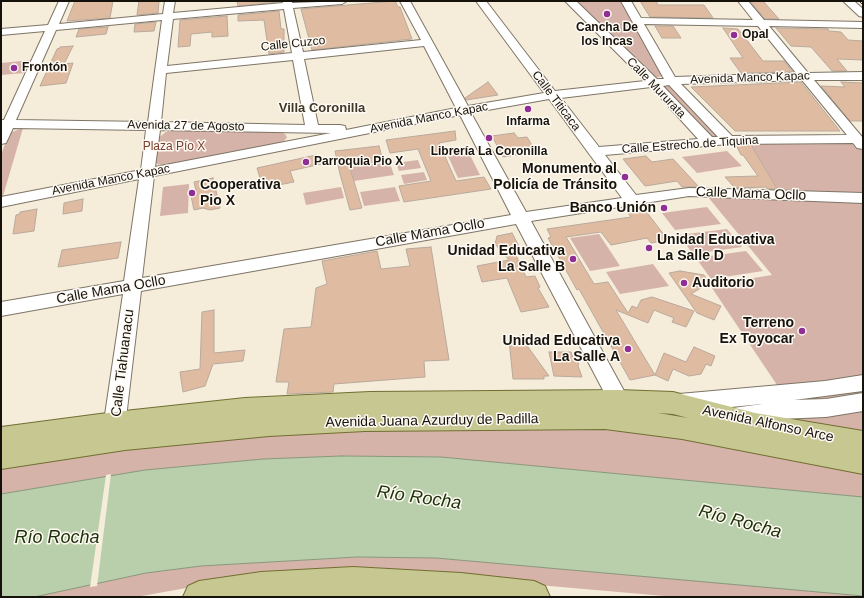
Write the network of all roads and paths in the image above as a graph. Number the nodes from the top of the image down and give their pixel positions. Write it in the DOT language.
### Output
graph roads {
  1 [pos="64,1"];
  2 [pos="170,1"];
  3 [pos="342,1"];
  4 [pos="405,1"];
  5 [pos="481,1"];
  6 [pos="570,1"];
  7 [pos="626,1"];
  8 [pos="743,1"];
  9 [pos="848,1"];
  10 [pos="288,3"];
  11 [pos="863,14"];
  12 [pos="168,16"];
  13 [pos="637,21"];
  14 [pos="762,23"];
  15 [pos="863,25"];
  16 [pos="53,27"];
  17 [pos="1,32"];
  18 [pos="426,43"];
  19 [pos="298,56"];
  20 [pos="162,70"];
  21 [pos="806,76"];
  22 [pos="863,76"];
  23 [pos="671,81"];
  24 [pos="652,83"];
  25 [pos="551,95"];
  26 [pos="462,111"];
  27 [pos="4,124"];
  28 [pos="154,125"];
  29 [pos="279,127"];
  30 [pos="312,128"];
  31 [pos="370,130"];
  32 [pos="1,140"];
  33 [pos="728,140"];
  34 [pos="708,141"];
  35 [pos="860,142"];
  36 [pos="280,147"];
  37 [pos="595,152"];
  38 [pos="149,173"];
  39 [pos="863,198"];
  40 [pos="632,200"];
  41 [pos="1,202"];
  42 [pos="520,218"];
  43 [pos="133,286"];
  44 [pos="1,309"];
  45 [pos="863,384"];
  46 [pos="863,402"];
  47 [pos="673,403"];
  48 [pos="623,410"];
  49 [pos="726,417"];
  50 [pos="682,428"];
  51 [pos="114,431"];
  52 [pos="1,439"];
  53 [pos="863,443"];
  54 [pos="1,457"];
  55 [pos="863,462"];
  56 [pos="199,597"];
  57 [pos="534,597"];
  1 -- 16 [label="street"];
  2 -- 12 [label="street, Calle Tiahuanacu"];
  3 -- 10 [label="street"];
  4 -- 18 [label="street"];
  5 -- 25 [label="street, Calle Titicaca"];
  6 -- 24 [label="street, Calle Mururata"];
  7 -- 13 [label="street, Calle Mururata"];
  8 -- 14 [label="street"];
  9 -- 11 [label="street"];
  10 -- 12 [label="street"];
  10 -- 19 [label="street"];
  12 -- 16 [label="street"];
  12 -- 20 [label="street, Calle Tiahuanacu"];
  13 -- 14 [label="street"];
  13 -- 23 [label="street, Calle Mururata"];
  14 -- 15 [label="street"];
  14 -- 21 [label="street"];
  16 -- 17 [label="street"];
  16 -- 27 [label="street"];
  18 -- 19 [label="street, Calle Cuzco"];
  18 -- 26 [label="street"];
  19 -- 20 [label="street, Calle Cuzco"];
  19 -- 30 [label="street"];
  20 -- 28 [label="street, Calle Tiahuanacu"];
  21 -- 22 [label="street, Avenida Manco Kapac"];
  21 -- 23 [label="street, Avenida Manco Kapac"];
  21 -- 35 [label="street"];
  23 -- 24 [label="street, Avenida Manco Kapac"];
  23 -- 33 [label="street, Calle Mururata"];
  24 -- 25 [label="street, Avenida Manco Kapac"];
  24 -- 34 [label="street, Calle Mururata"];
  25 -- 26 [label="street, Avenida Manco Kapac"];
  25 -- 37 [label="street, Calle Titicaca"];
  26 -- 31 [label="street, Avenida Manco Kapac"];
  26 -- 42 [label="street"];
  27 -- 28 [label="street, Avenida 27 de Agosto"];
  27 -- 32 [label="street"];
  28 -- 29 [label="street, Avenida 27 de Agosto"];
  28 -- 38 [label="street, Calle Tiahuanacu"];
  29 -- 30 [label="street, Avenida 27 de Agosto"];
  29 -- 36 [label="street"];
  30 -- 31 [label="street, Avenida 27 de Agosto"];
  31 -- 36 [label="street, Avenida Manco Kapac"];
  33 -- 34 [label="street, Calle Estrecho de Tiquina"];
  33 -- 35 [label="street, Calle Estrecho de Tiquina"];
  34 -- 37 [label="street, Calle Estrecho de Tiquina"];
  36 -- 38 [label="street, Avenida Manco Kapac"];
  37 -- 40 [label="street, Calle Titicaca"];
  38 -- 41 [label="street, Avenida Manco Kapac"];
  38 -- 43 [label="street, Calle Tiahuanacu"];
  39 -- 40 [label="street, Calle Mama Ocllo"];
  40 -- 42 [label="street, Calle Mama Ocllo"];
  42 -- 43 [label="street, Calle Mama Ocllo"];
  42 -- 48 [label="street"];
  43 -- 44 [label="street, Calle Mama Ocllo"];
  43 -- 51 [label="street, Calle Tiahuanacu"];
  45 -- 47 [label="street, Avenida Juana Azurduy de Padilla"];
  46 -- 49 [label="street, Avenida Juana Azurduy de Padilla"];
  47 -- 48 [label="main road, Avenida Juana Azurduy de Padilla"];
  47 -- 49 [label="main road, Avenida Alfonso Arce"];
  47 -- 50 [label="main road"];
  48 -- 50 [label="main road, Avenida Juana Azurduy de Padilla"];
  48 -- 51 [label="main road, Avenida Juana Azurduy de Padilla"];
  49 -- 50 [label="street, Avenida Juana Azurduy de Padilla"];
  49 -- 53 [label="main road, Avenida Alfonso Arce"];
  50 -- 55 [label="main road, Avenida Alfonso Arce"];
  51 -- 52 [label="main road, Avenida Juana Azurduy de Padilla"];
  51 -- 54 [label="main road, Avenida Juana Azurduy de Padilla"];
  56 -- 57 [label="main road"];
}
